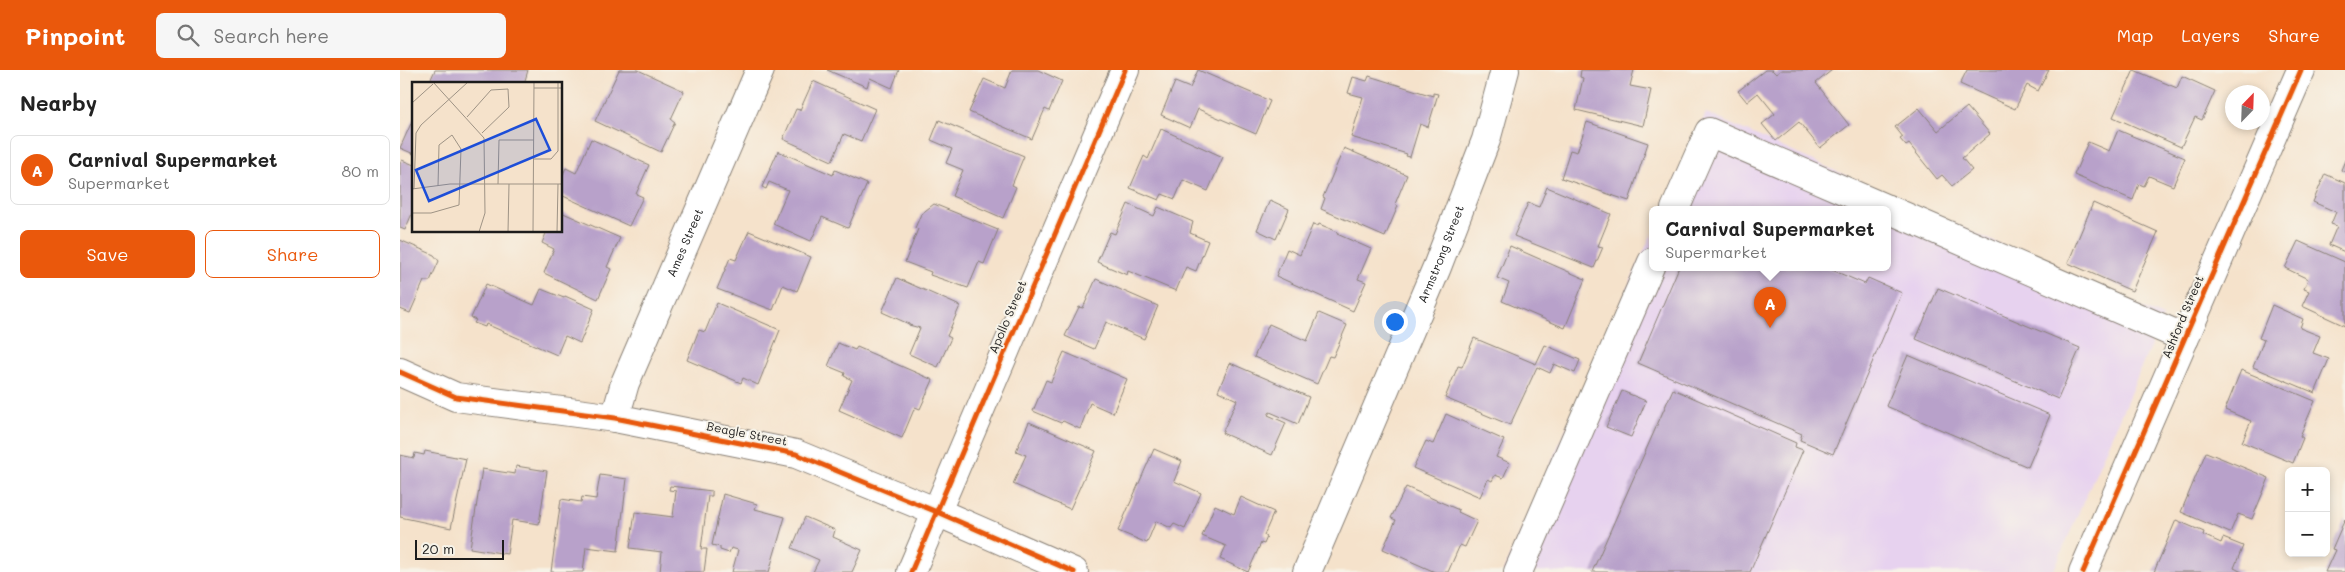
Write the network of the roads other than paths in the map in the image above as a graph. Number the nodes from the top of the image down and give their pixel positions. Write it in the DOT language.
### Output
graph roads {
  1 [pos="760,70"];
  2 [pos="1125,70"];
  3 [pos="1505,70"];
  4 [pos="2301,70"];
  5 [pos="1677,206"];
  6 [pos="1880,206"];
  7 [pos="1891,211"];
  8 [pos="1649,269"];
  9 [pos="2185,338"];
  10 [pos="400,372"];
  11 [pos="614,418"];
  12 [pos="937,512"];
  13 [pos="911,572"];
  14 [pos="1074,572"];
  15 [pos="1307,572"];
  16 [pos="1518,572"];
  17 [pos="2083,572"];
  1 -- 11 [label="street, Ames Street"];
  2 -- 12 [label="street, Apollo Street"];
  3 -- 15 [label="street, Armstrong Street"];
  4 -- 9 [label="street, Ashford Street"];
  5 -- 6 [label="street"];
  7 -- 9 [label="street"];
  8 -- 16 [label="street"];
  9 -- 17 [label="street, Ashford Street"];
  10 -- 11 [label="street, Beagle Street"];
  11 -- 12 [label="street, Beagle Street"];
  12 -- 13 [label="street, Apollo Street"];
  12 -- 14 [label="street, Beagle Street"];
}
